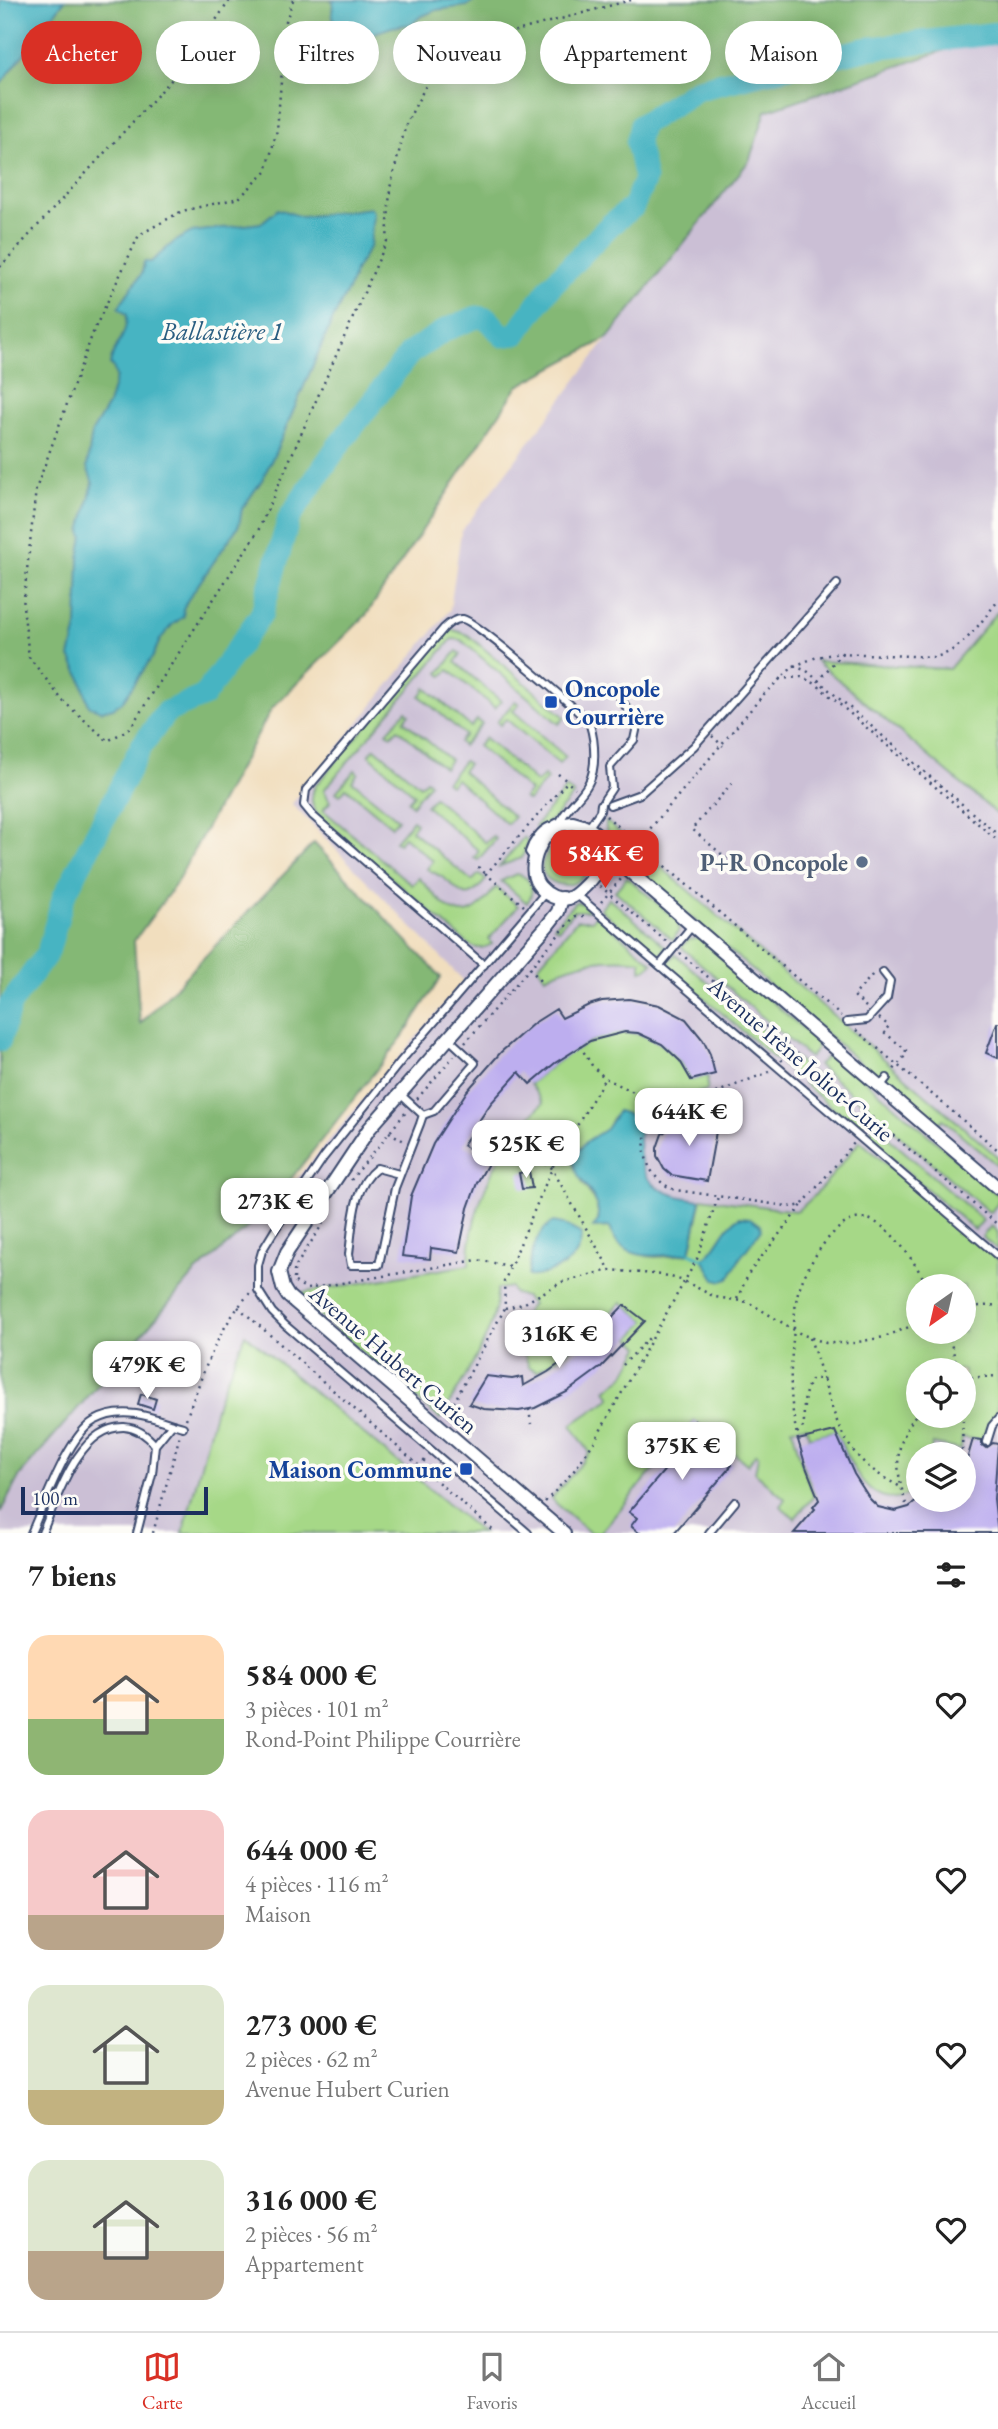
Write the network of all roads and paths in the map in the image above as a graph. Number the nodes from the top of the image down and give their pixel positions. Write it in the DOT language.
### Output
graph roads {
  1 [pos="230,0"];
  2 [pos="293,0"];
  3 [pos="631,0"];
  4 [pos="0,267"];
  5 [pos="837,584"];
  6 [pos="998,601"];
  7 [pos="842,653"];
  8 [pos="794,666"];
  9 [pos="779,679"];
  10 [pos="817,682"];
  11 [pos="620,695"];
  12 [pos="707,732"];
  13 [pos="723,746"];
  14 [pos="558,775"];
  15 [pos="567,782"];
  16 [pos="732,783"];
  17 [pos="605,806"];
  18 [pos="556,827"];
  19 [pos="589,827"];
  20 [pos="998,835"];
  21 [pos="998,841"];
  22 [pos="604,859"];
  23 [pos="478,867"];
  24 [pos="740,870"];
  25 [pos="486,874"];
  26 [pos="592,879"];
  27 [pos="545,893"];
  28 [pos="576,894"];
  29 [pos="562,898"];
  30 [pos="595,909"];
  31 [pos="692,926"];
  32 [pos="674,947"];
  33 [pos="484,965"];
  34 [pos="660,965"];
  35 [pos="530,968"];
  36 [pos="883,972"];
  37 [pos="873,974"];
  38 [pos="540,981"];
  39 [pos="873,1013"];
  40 [pos="847,1022"];
  41 [pos="448,1038"];
  42 [pos="580,1046"];
  43 [pos="460,1049"];
  44 [pos="897,1066"];
  45 [pos="772,1070"];
  46 [pos="605,1078"];
  47 [pos="883,1082"];
  48 [pos="400,1094"];
  49 [pos="412,1105"];
  50 [pos="660,1105"];
  51 [pos="423,1115"];
  52 [pos="874,1119"];
  53 [pos="389,1132"];
  54 [pos="859,1137"];
  55 [pos="410,1144"];
  56 [pos="507,1145"];
  57 [pos="998,1150"];
  58 [pos="551,1167"];
  59 [pos="399,1174"];
  60 [pos="351,1180"];
  61 [pos="998,1188"];
  62 [pos="718,1197"];
  63 [pos="337,1201"];
  64 [pos="802,1205"];
  65 [pos="998,1225"];
  66 [pos="998,1256"];
  67 [pos="510,1266"];
  68 [pos="610,1270"];
  69 [pos="920,1274"];
  70 [pos="294,1279"];
  71 [pos="287,1281"];
  72 [pos="684,1281"];
  73 [pos="251,1292"];
  74 [pos="738,1299"];
  75 [pos="998,1305"];
  76 [pos="237,1306"];
  77 [pos="976,1306"];
  78 [pos="505,1308"];
  79 [pos="906,1328"];
  80 [pos="794,1329"];
  81 [pos="655,1333"];
  82 [pos="810,1338"];
  83 [pos="623,1366"];
  84 [pos="998,1376"];
  85 [pos="976,1377"];
  86 [pos="824,1381"];
  87 [pos="529,1409"];
  88 [pos="998,1419"];
  89 [pos="471,1423"];
  90 [pos="172,1424"];
  91 [pos="531,1424"];
  92 [pos="183,1427"];
  93 [pos="907,1428"];
  94 [pos="797,1433"];
  95 [pos="798,1440"];
  96 [pos="987,1442"];
  97 [pos="155,1445"];
  98 [pos="430,1448"];
  99 [pos="420,1468"];
  100 [pos="900,1486"];
  101 [pos="735,1502"];
  102 [pos="906,1504"];
  103 [pos="537,1510"];
  104 [pos="31,1533"];
  105 [pos="42,1533"];
  106 [pos="137,1533"];
  107 [pos="153,1533"];
  108 [pos="496,1533"];
  109 [pos="528,1533"];
  110 [pos="564,1533"];
  111 [pos="709,1533"];
  1 -- 4 [label="path"];
  2 -- 3 [label="path"];
  5 -- 12 [label="lane"];
  6 -- 7 [label="path"];
  7 -- 8 [label="path"];
  7 -- 10 [label="path"];
  8 -- 9 [label="path"];
  8 -- 10 [label="path"];
  9 -- 10 [label="path"];
  9 -- 13 [label="path"];
  10 -- 20 [label="path"];
  10 -- 21 [label="path"];
  11 -- 17 [label="lane"];
  12 -- 13 [label="path"];
  12 -- 17 [label="lane"];
  13 -- 40 [label="path"];
  14 -- 15 [label="path"];
  16 -- 24 [label="path"];
  17 -- 19 [label="lane"];
  18 -- 19 [label="street"];
  18 -- 27 [label="street"];
  18 -- 33 [label="lane"];
  19 -- 22 [label="street"];
  22 -- 26 [label="street"];
  22 -- 31 [label="street, Avenue Irène Joliot-Curie"];
  23 -- 25 [label="path"];
  26 -- 28 [label="street"];
  26 -- 32 [label="path"];
  27 -- 29 [label="street"];
  27 -- 33 [label="lane"];
  28 -- 29 [label="street"];
  28 -- 30 [label="lane, Avenue Irène Joliot-Curie"];
  29 -- 41 [label="street, Avenue Hubert Curien"];
  30 -- 34 [label="lane, Avenue Irène Joliot-Curie"];
  30 -- 35 [label="path"];
  31 -- 32 [label="lane"];
  31 -- 47 [label="street, Avenue Irène Joliot-Curie"];
  32 -- 34 [label="lane"];
  32 -- 52 [label="path"];
  33 -- 98 [label="lane"];
  34 -- 54 [label="lane, Avenue Irène Joliot-Curie"];
  35 -- 38 [label="path"];
  35 -- 43 [label="path"];
  36 -- 39 [label="lane"];
  37 -- 39 [label="path"];
  39 -- 40 [label="lane"];
  39 -- 44 [label="path"];
  40 -- 44 [label="path"];
  41 -- 43 [label="lane"];
  41 -- 48 [label="street, Avenue Hubert Curien"];
  42 -- 46 [label="path"];
  43 -- 49 [label="path"];
  43 -- 51 [label="lane"];
  44 -- 47 [label="path"];
  44 -- 57 [label="path"];
  45 -- 50 [label="path"];
  46 -- 50 [label="path"];
  46 -- 58 [label="path"];
  47 -- 61 [label="street, Avenue Irène Joliot-Curie"];
  48 -- 49 [label="lane"];
  48 -- 103 [label="street, Avenue Hubert Curien"];
  49 -- 51 [label="lane"];
  49 -- 53 [label="path"];
  50 -- 62 [label="path"];
  51 -- 55 [label="lane"];
  52 -- 54 [label="path"];
  52 -- 65 [label="path"];
  53 -- 55 [label="path"];
  53 -- 60 [label="path"];
  54 -- 64 [label="path"];
  54 -- 66 [label="lane, Avenue Irène Joliot-Curie"];
  55 -- 59 [label="lane"];
  56 -- 58 [label="path"];
  58 -- 67 [label="path"];
  58 -- 68 [label="path"];
  59 -- 59 [label="lane"];
  62 -- 64 [label="path"];
  62 -- 72 [label="path"];
  63 -- 70 [label="path, Avenue Hubert Curien"];
  64 -- 74 [label="path"];
  67 -- 70 [label="path"];
  67 -- 78 [label="path"];
  68 -- 72 [label="path"];
  68 -- 78 [label="path"];
  69 -- 80 [label="path"];
  70 -- 71 [label="path, Avenue Hubert Curien"];
  72 -- 74 [label="path"];
  72 -- 81 [label="path"];
  73 -- 76 [label="path"];
  74 -- 80 [label="path"];
  75 -- 77 [label="path"];
  76 -- 92 [label="path"];
  76 -- 99 [label="path"];
  78 -- 89 [label="path"];
  79 -- 82 [label="path"];
  80 -- 82 [label="path"];
  80 -- 94 [label="path"];
  81 -- 83 [label="path"];
  81 -- 103 [label="path"];
  82 -- 86 [label="path"];
  84 -- 85 [label="path"];
  86 -- 94 [label="path"];
  86 -- 100 [label="path"];
  87 -- 91 [label="path"];
  88 -- 96 [label="lane"];
  90 -- 92 [label="lane"];
  90 -- 97 [label="lane"];
  90 -- 104 [label="lane"];
  92 -- 107 [label="path"];
  93 -- 100 [label="path"];
  94 -- 95 [label="path"];
  97 -- 105 [label="lane"];
  97 -- 106 [label="lane"];
  98 -- 99 [label="path"];
  98 -- 109 [label="lane"];
  99 -- 108 [label="path"];
  100 -- 102 [label="path"];
  101 -- 111 [label="lane"];
  103 -- 110 [label="street, Avenue Hubert Curien"];
}
